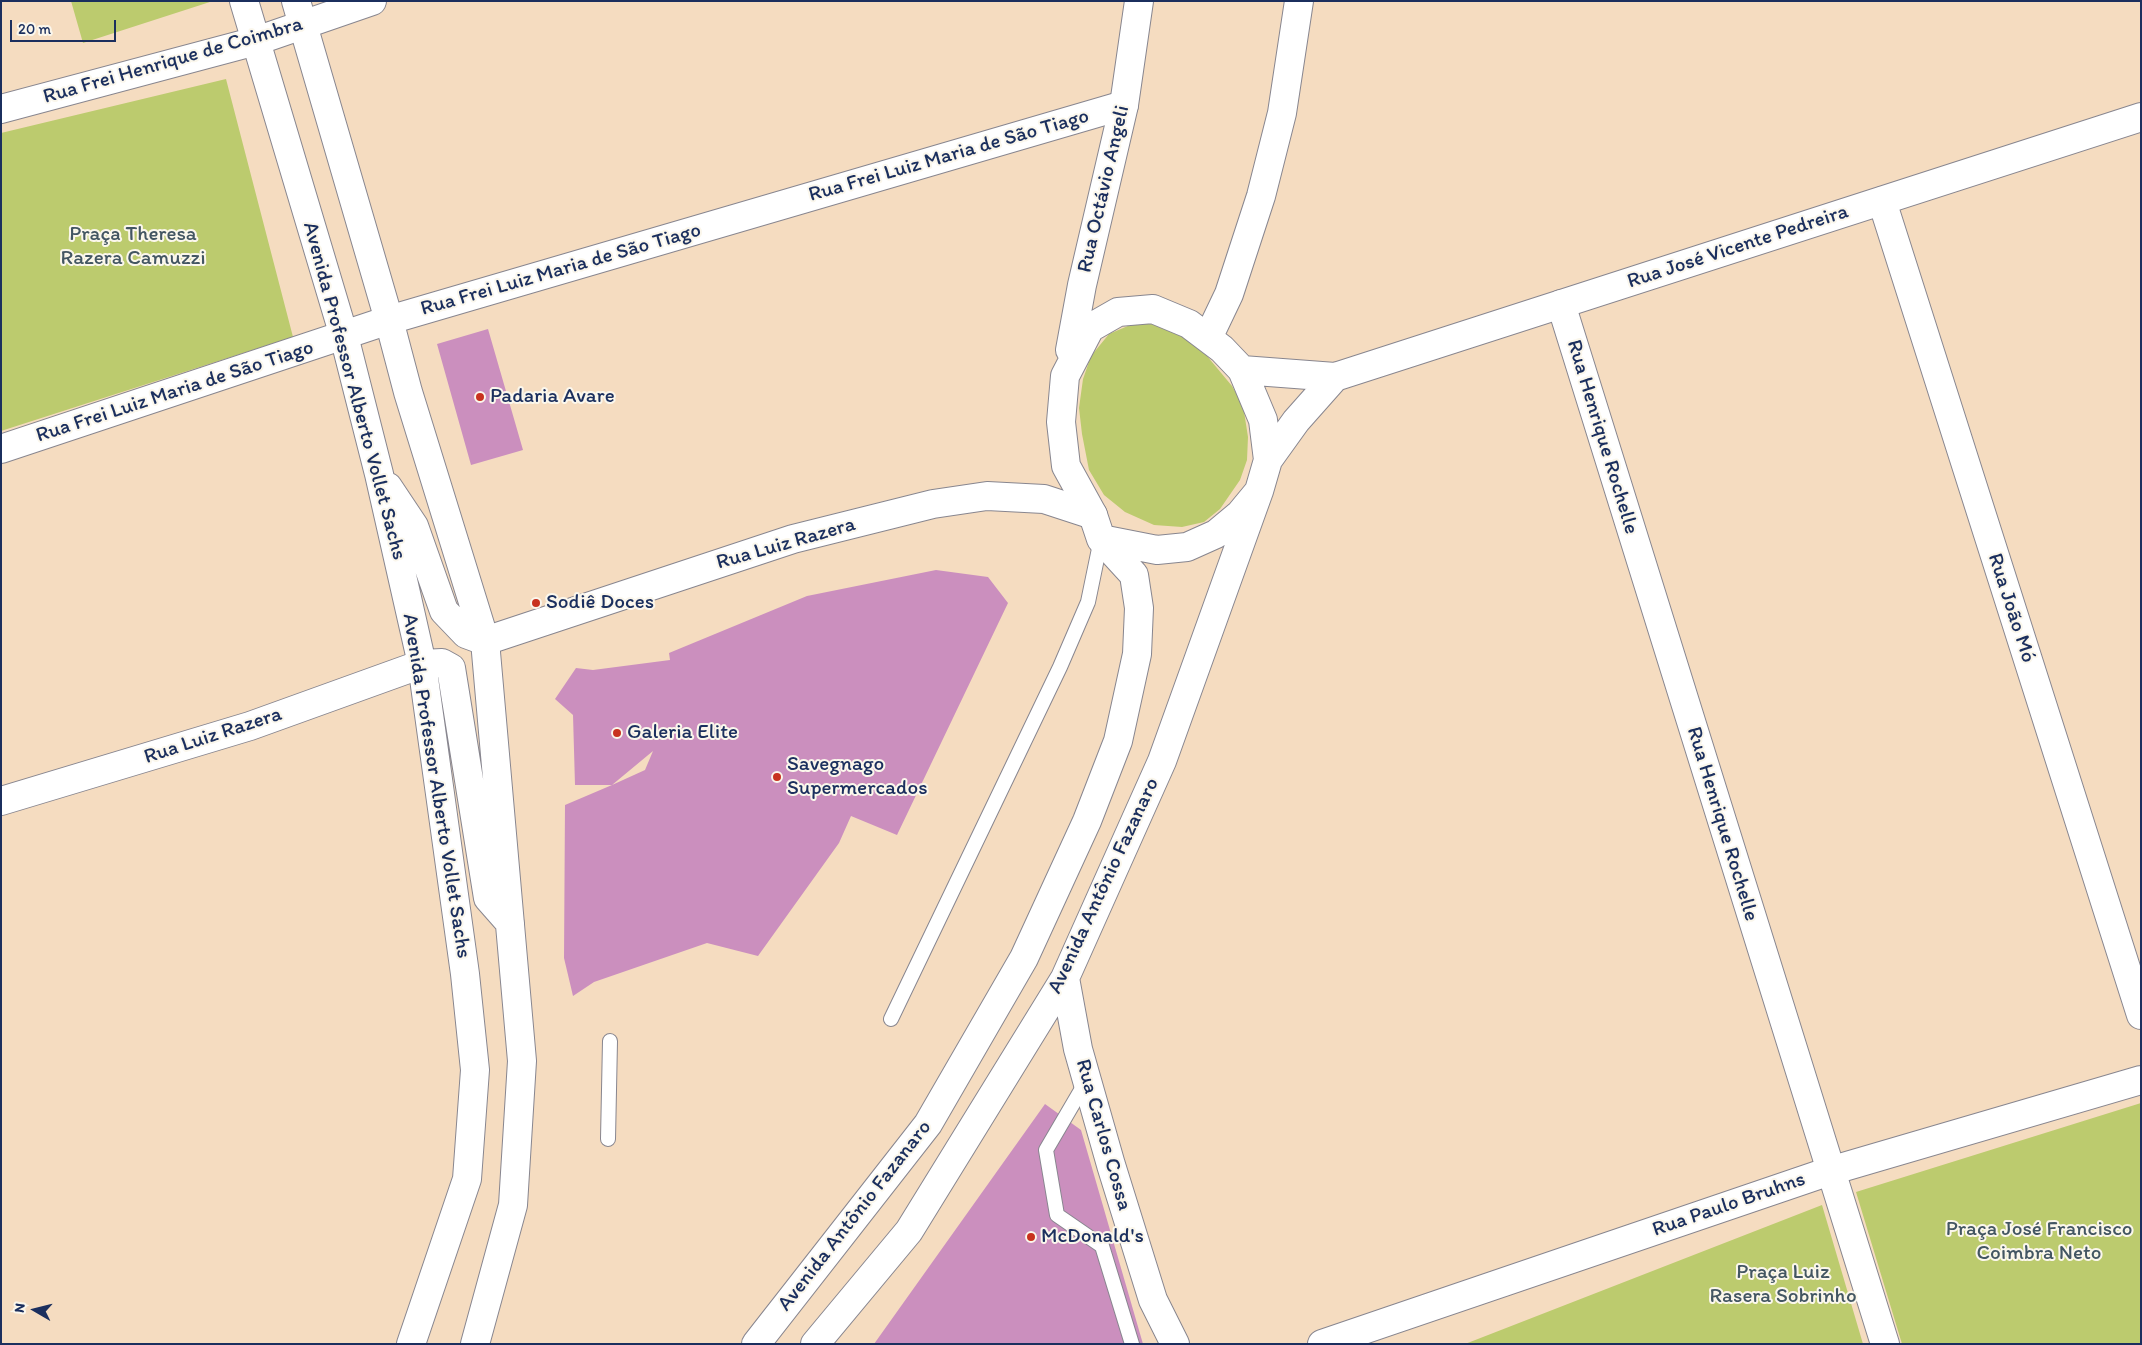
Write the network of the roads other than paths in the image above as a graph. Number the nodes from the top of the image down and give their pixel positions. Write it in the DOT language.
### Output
graph roads {
  1 [pos="244,1"];
  2 [pos="372,1"];
  3 [pos="1140,1"];
  4 [pos="1299,1"];
  5 [pos="299,13"];
  6 [pos="256,41"];
  7 [pos="1124,104"];
  8 [pos="1,109"];
  9 [pos="2141,117"];
  10 [pos="1882,200"];
  11 [pos="1561,304"];
  12 [pos="389,320"];
  13 [pos="344,336"];
  14 [pos="1208,338"];
  15 [pos="1242,370"];
  16 [pos="1065,376"];
  17 [pos="1335,377"];
  18 [pos="1,449"];
  19 [pos="1268,460"];
  20 [pos="379,474"];
  21 [pos="1259,491"];
  22 [pos="1097,527"];
  23 [pos="485,641"];
  24 [pos="422,664"];
  25 [pos="1,801"];
  26 [pos="510,923"];
  27 [pos="1065,978"];
  28 [pos="2141,1015"];
  29 [pos="891,1019"];
  30 [pos="610,1041"];
  31 [pos="1087,1080"];
  32 [pos="2141,1080"];
  33 [pos="608,1139"];
  34 [pos="1830,1171"];
  35 [pos="480,1338"];
  36 [pos="411,1344"];
  37 [pos="756,1344"];
  38 [pos="815,1344"];
  39 [pos="1132,1344"];
  40 [pos="1175,1344"];
  41 [pos="1322,1344"];
  42 [pos="1885,1344"];
  1 -- 6 [label="street, Avenida Professor Alberto Vollet Sachs"];
  2 -- 5 [label="street, Rua Frei Henrique de Coimbra"];
  3 -- 7 [label="street, Rua Octávio Angeli"];
  4 -- 14 [label="street"];
  5 -- 6 [label="street, Rua Frei Henrique de Coimbra"];
  5 -- 12 [label="street"];
  6 -- 8 [label="street, Rua Frei Henrique de Coimbra"];
  6 -- 13 [label="street, Avenida Professor Alberto Vollet Sachs"];
  7 -- 12 [label="street, Rua Frei Luiz Maria de São Tiago"];
  7 -- 16 [label="street, Rua Octávio Angeli"];
  9 -- 10 [label="street, Rua José Vicente Pedreira"];
  10 -- 11 [label="street, Rua José Vicente Pedreira"];
  10 -- 28 [label="street, Rua João Mó"];
  11 -- 17 [label="street, Rua José Vicente Pedreira"];
  11 -- 34 [label="street, Rua Henrique Rochelle"];
  12 -- 13 [label="street, Rua Frei Luiz Maria de São Tiago"];
  12 -- 23 [label="street"];
  13 -- 18 [label="street, Rua Frei Luiz Maria de São Tiago"];
  13 -- 20 [label="street, Avenida Professor Alberto Vollet Sachs"];
  14 -- 15 [label="street"];
  14 -- 16 [label="street"];
  15 -- 17 [label="street, Rua José Vicente Pedreira"];
  15 -- 19 [label="street"];
  16 -- 22 [label="street, Rua Octávio Angeli"];
  17 -- 19 [label="street"];
  19 -- 21 [label="street, Avenida Antônio Fazanaro"];
  20 -- 23 [label="street"];
  20 -- 24 [label="street, Avenida Professor Alberto Vollet Sachs"];
  21 -- 22 [label="street, Rua Luiz Razera"];
  21 -- 27 [label="street, Avenida Antônio Fazanaro"];
  22 -- 23 [label="street, Rua Luiz Razera"];
  22 -- 29 [label="lane"];
  22 -- 37 [label="street, Avenida Antônio Fazanaro"];
  23 -- 26 [label="street"];
  24 -- 25 [label="street, Rua Luiz Razera"];
  24 -- 26 [label="street"];
  24 -- 36 [label="street, Avenida Professor Alberto Vollet Sachs"];
  26 -- 35 [label="street"];
  27 -- 31 [label="street, Rua Carlos Cossa"];
  27 -- 38 [label="street, Avenida Antônio Fazanaro"];
  30 -- 33 [label="lane"];
  31 -- 39 [label="lane"];
  31 -- 40 [label="street, Rua Carlos Cossa"];
  32 -- 34 [label="street, Rua Paulo Bruhns"];
  34 -- 41 [label="street, Rua Paulo Bruhns"];
  34 -- 42 [label="street, Rua Henrique Rochelle"];
}
